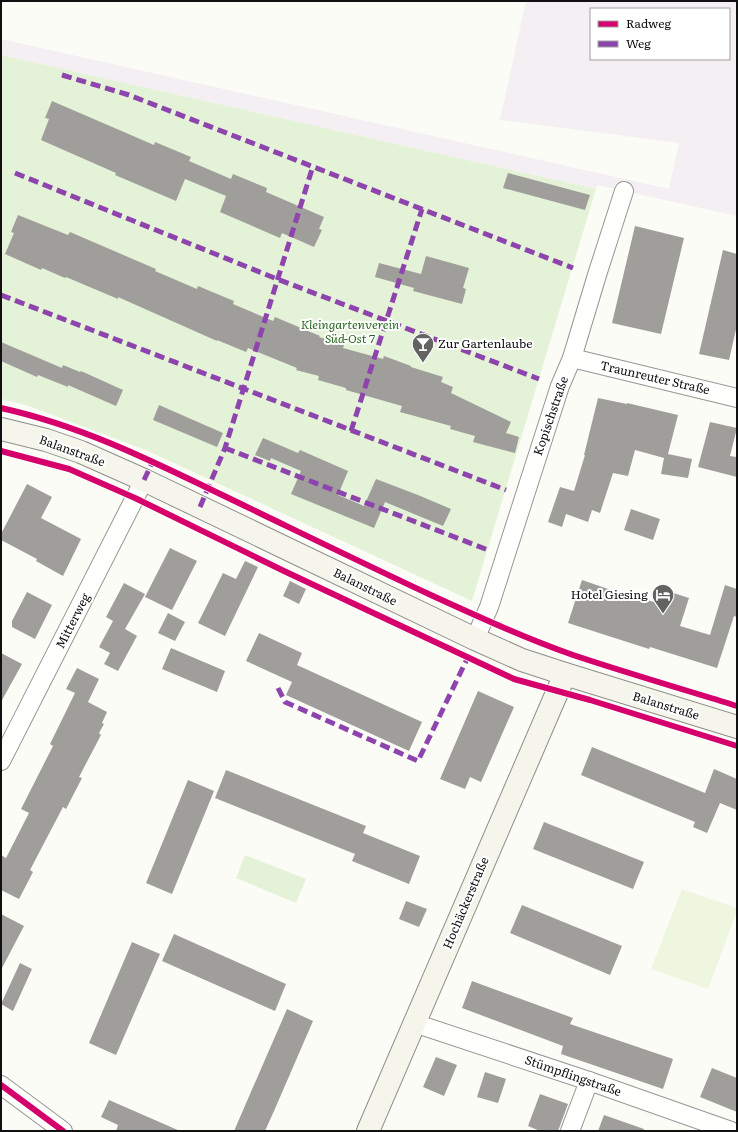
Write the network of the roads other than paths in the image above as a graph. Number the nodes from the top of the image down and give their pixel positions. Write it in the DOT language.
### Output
graph roads {
  1 [pos="624,191"];
  2 [pos="572,358"];
  3 [pos="737,398"];
  4 [pos="1,428"];
  5 [pos="144,480"];
  6 [pos="475,639"];
  7 [pos="565,674"];
  8 [pos="737,727"];
  9 [pos="1,761"];
  10 [pos="414,1023"];
  11 [pos="589,1081"];
  12 [pos="1,1085"];
  13 [pos="62,1131"];
  14 [pos="368,1131"];
  15 [pos="570,1131"];
  16 [pos="732,1131"];
  1 -- 2 [label="street, Kopischstraße"];
  2 -- 3 [label="street, Traunreuter Straße"];
  2 -- 6 [label="street, Kopischstraße"];
  4 -- 5 [label="street, Balanstraße"];
  5 -- 6 [label="street, Balanstraße"];
  5 -- 9 [label="street, Mitterweg"];
  6 -- 7 [label="street, Balanstraße"];
  7 -- 8 [label="street, Balanstraße"];
  7 -- 10 [label="street, Hochäckerstraße"];
  10 -- 11 [label="street, Stümpflingstraße"];
  10 -- 14 [label="street, Hochäckerstraße"];
  11 -- 15 [label="street"];
  11 -- 16 [label="street, Stümpflingstraße"];
  12 -- 13 [label="street"];
}
